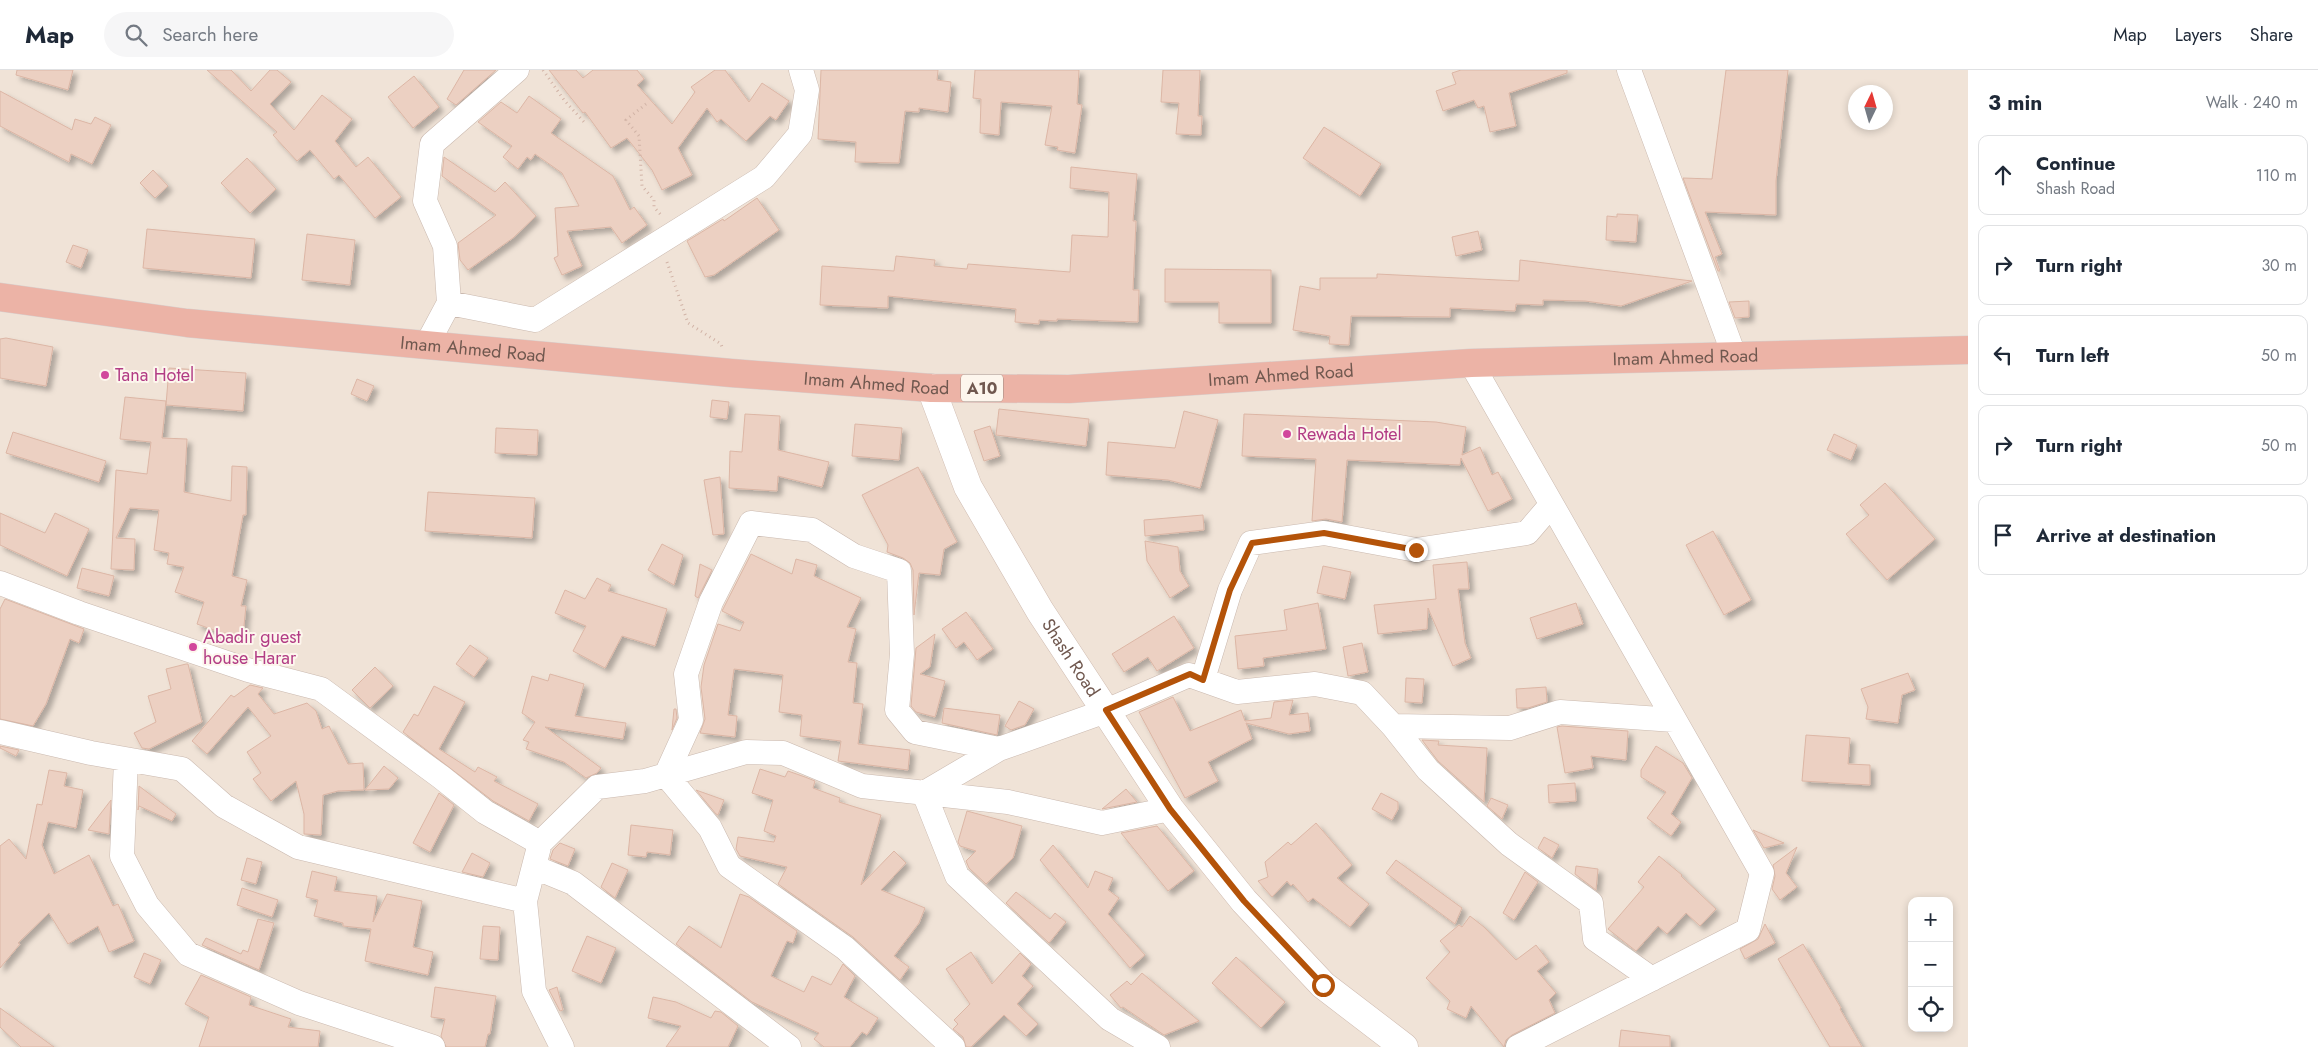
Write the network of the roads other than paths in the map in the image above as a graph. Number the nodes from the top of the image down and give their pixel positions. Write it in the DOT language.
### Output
graph roads {
  1 [pos="517,70"];
  2 [pos="801,70"];
  3 [pos="1629,70"];
  4 [pos="0,287"];
  5 [pos="0,297"];
  6 [pos="36,302"];
  7 [pos="449,303"];
  8 [pos="426,346"];
  9 [pos="1968,350"];
  10 [pos="1734,355"];
  11 [pos="1470,363"];
  12 [pos="931,388"];
  13 [pos="1551,504"];
  14 [pos="0,583"];
  15 [pos="1203,680"];
  16 [pos="1106,710"];
  17 [pos="1674,720"];
  18 [pos="1393,726"];
  19 [pos="0,732"];
  20 [pos="999,749"];
  21 [pos="126,760"];
  22 [pos="666,775"];
  23 [pos="924,792"];
  24 [pos="1170,809"];
  25 [pos="540,843"];
  26 [pos="534,867"];
  27 [pos="525,901"];
  28 [pos="1652,979"];
  29 [pos="433,1047"];
  30 [pos="562,1047"];
  31 [pos="789,1047"];
  32 [pos="953,1047"];
  33 [pos="1158,1047"];
  34 [pos="1404,1047"];
  35 [pos="1518,1047"];
  1 -- 7 [label="street"];
  2 -- 7 [label="street"];
  3 -- 10 [label="street"];
  4 -- 6 [label="street"];
  5 -- 6 [label="highway, Imam Ahmed Road / A10"];
  6 -- 8 [label="highway, Imam Ahmed Road / A10"];
  7 -- 8 [label="street"];
  8 -- 12 [label="highway, Imam Ahmed Road / A10"];
  9 -- 10 [label="highway, Imam Ahmed Road / A10"];
  10 -- 11 [label="highway, Imam Ahmed Road / A10"];
  11 -- 12 [label="highway, Imam Ahmed Road / A10"];
  11 -- 13 [label="street"];
  12 -- 16 [label="street, Shash Road"];
  13 -- 15 [label="street"];
  13 -- 17 [label="street"];
  14 -- 25 [label="street"];
  15 -- 16 [label="street"];
  15 -- 18 [label="street"];
  16 -- 20 [label="street"];
  16 -- 24 [label="street, Shash Road"];
  17 -- 18 [label="street"];
  17 -- 28 [label="street"];
  18 -- 28 [label="street"];
  19 -- 21 [label="street"];
  20 -- 22 [label="street"];
  20 -- 23 [label="street"];
  21 -- 27 [label="street"];
  21 -- 29 [label="street"];
  22 -- 23 [label="street"];
  22 -- 25 [label="street"];
  22 -- 32 [label="street"];
  23 -- 24 [label="street"];
  23 -- 33 [label="street"];
  24 -- 34 [label="street, Shash Road"];
  25 -- 26 [label="street"];
  26 -- 27 [label="street"];
  26 -- 31 [label="street"];
  27 -- 30 [label="street"];
  28 -- 35 [label="street"];
}
